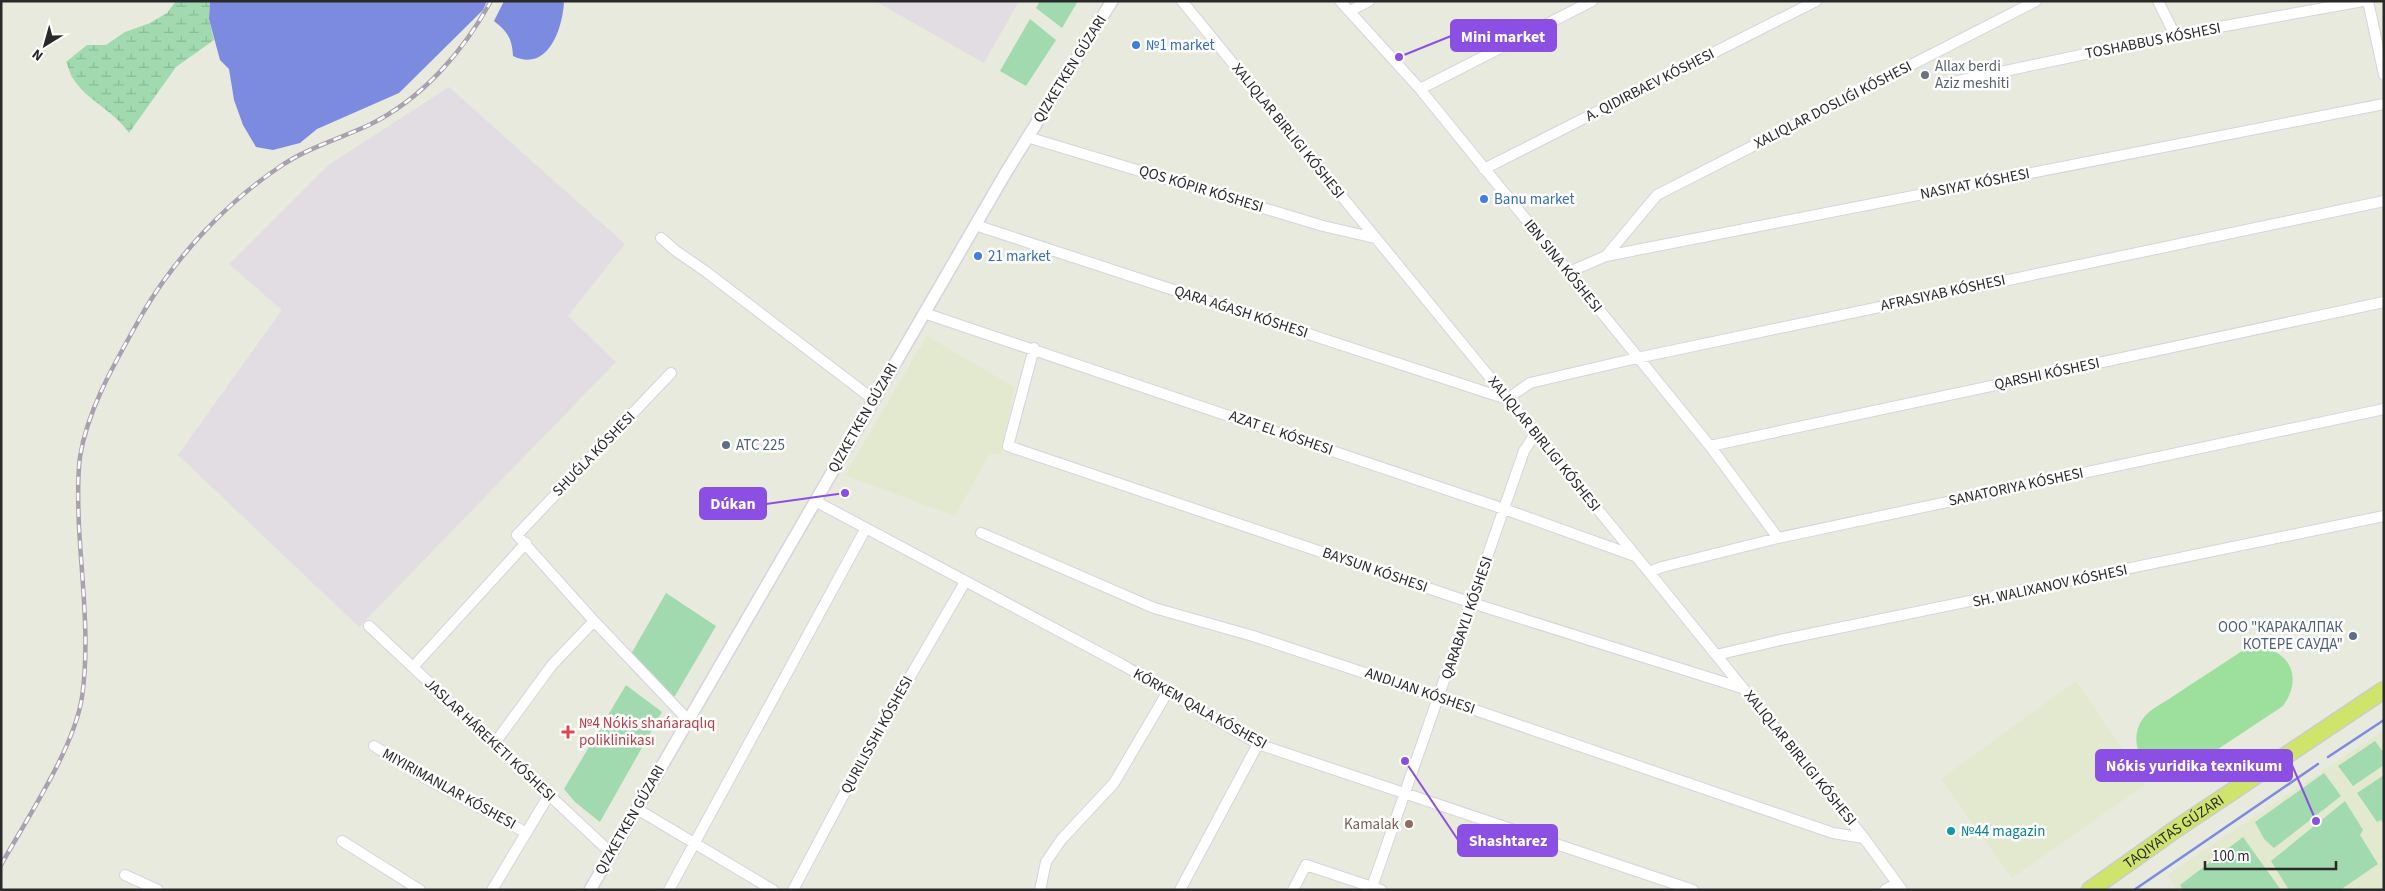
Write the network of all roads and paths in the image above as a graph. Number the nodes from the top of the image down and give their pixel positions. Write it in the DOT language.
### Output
graph roads {
  1 [pos="1112,1"];
  2 [pos="1182,1"];
  3 [pos="1340,1"];
  4 [pos="1369,1"];
  5 [pos="1592,1"];
  6 [pos="1816,1"];
  7 [pos="2036,1"];
  8 [pos="2158,1"];
  9 [pos="2363,1"];
  10 [pos="2368,1"];
  11 [pos="1350,11"];
  12 [pos="2175,35"];
  13 [pos="2384,75"];
  14 [pos="1944,84"];
  15 [pos="1420,89"];
  16 [pos="2384,104"];
  17 [pos="1027,137"];
  18 [pos="1484,169"];
  19 [pos="2384,201"];
  20 [pos="975,224"];
  21 [pos="662,238"];
  22 [pos="1375,238"];
  23 [pos="1606,256"];
  24 [pos="1569,272"];
  25 [pos="2384,302"];
  26 [pos="924,313"];
  27 [pos="1034,348"];
  28 [pos="1637,358"];
  29 [pos="672,373"];
  30 [pos="1507,399"];
  31 [pos="874,400"];
  32 [pos="2384,409"];
  33 [pos="1535,434"];
  34 [pos="1710,446"];
  35 [pos="815,501"];
  36 [pos="1504,509"];
  37 [pos="2384,516"];
  38 [pos="866,528"];
  39 [pos="981,533"];
  40 [pos="1778,538"];
  41 [pos="526,544"];
  42 [pos="1636,557"];
  43 [pos="1649,572"];
  44 [pos="964,582"];
  45 [pos="1472,604"];
  46 [pos="594,621"];
  47 [pos="369,626"];
  48 [pos="1716,656"];
  49 [pos="413,667"];
  50 [pos="1743,688"];
  51 [pos="2384,690"];
  52 [pos="1168,693"];
  53 [pos="1440,698"];
  54 [pos="688,720"];
  55 [pos="494,744"];
  56 [pos="1258,744"];
  57 [pos="374,746"];
  58 [pos="1405,792"];
  59 [pos="549,795"];
  60 [pos="636,809"];
  61 [pos="525,832"];
  62 [pos="1864,838"];
  63 [pos="342,841"];
  64 [pos="693,843"];
  65 [pos="611,853"];
  66 [pos="125,875"];
  67 [pos="1899,886"];
  68 [pos="1375,889"];
  69 [pos="158,890"];
  70 [pos="420,890"];
  71 [pos="492,890"];
  72 [pos="590,890"];
  73 [pos="669,890"];
  74 [pos="773,890"];
  75 [pos="793,890"];
  76 [pos="1040,890"];
  77 [pos="1180,890"];
  78 [pos="1293,890"];
  79 [pos="1693,890"];
  80 [pos="1886,890"];
  81 [pos="2090,890"];
  1 -- 17 [label="street"];
  2 -- 22 [label="street"];
  3 -- 11 [label="street, IBN SINA KÓSHESI"];
  4 -- 11 [label="street"];
  5 -- 15 [label="street"];
  6 -- 18 [label="street"];
  7 -- 23 [label="street"];
  8 -- 12 [label="street"];
  9 -- 12 [label="street, TOSHABBUS KÓSHESI"];
  10 -- 13 [label="street"];
  11 -- 15 [label="street, IBN SINA KÓSHESI"];
  12 -- 14 [label="street, TOSHABBUS KÓSHESI"];
  15 -- 18 [label="street, IBN SINA KÓSHESI"];
  16 -- 23 [label="street, NASIYAT KÓSHESI"];
  17 -- 20 [label="street"];
  17 -- 22 [label="street, QOS KÓPIR KÓSHESI"];
  18 -- 24 [label="street, IBN SINA KÓSHESI"];
  19 -- 28 [label="street, AFRASIYAB KÓSHESI"];
  20 -- 26 [label="street"];
  20 -- 30 [label="street, QARA AǴASH KÓSHESI"];
  21 -- 31 [label="street"];
  22 -- 30 [label="street"];
  23 -- 24 [label="street, NASIYAT KÓSHESI"];
  24 -- 28 [label="street, IBN SINA KÓSHESI"];
  25 -- 34 [label="street"];
  26 -- 27 [label="street, AZAT EL KÓSHESI"];
  26 -- 31 [label="street"];
  27 -- 36 [label="street, AZAT EL KÓSHESI"];
  27 -- 45 [label="street, BAYSUN KÓSHESI"];
  28 -- 30 [label="street, AFRASIYAB KÓSHESI"];
  28 -- 34 [label="street, IBN SINA KÓSHESI"];
  29 -- 41 [label="street, SHUǴLA KÓSHESI"];
  30 -- 33 [label="street"];
  31 -- 35 [label="street"];
  32 -- 40 [label="street, SANATORIYA KÓSHESI"];
  33 -- 36 [label="street"];
  33 -- 42 [label="street"];
  34 -- 40 [label="street, IBN SINA KÓSHESI"];
  35 -- 38 [label="street, KÓRKEM QALA KÓSHESI"];
  35 -- 54 [label="street"];
  36 -- 42 [label="street, AZAT EL KÓSHESI"];
  36 -- 45 [label="street"];
  37 -- 48 [label="street, SH. WALIXANOV KÓSHESI"];
  38 -- 44 [label="street, KÓRKEM QALA KÓSHESI"];
  38 -- 64 [label="street"];
  39 -- 53 [label="street, ANDIJAN KÓSHESI"];
  40 -- 43 [label="street, SANATORIYA KÓSHESI"];
  41 -- 46 [label="street"];
  41 -- 49 [label="street"];
  42 -- 43 [label="street"];
  43 -- 48 [label="street"];
  44 -- 52 [label="street, KÓRKEM QALA KÓSHESI"];
  44 -- 75 [label="street"];
  45 -- 50 [label="street, BAYSUN KÓSHESI"];
  45 -- 53 [label="street"];
  46 -- 54 [label="street"];
  46 -- 55 [label="street"];
  47 -- 49 [label="street, JASLAR HÁREKETI KÓSHESI"];
  48 -- 50 [label="street"];
  49 -- 55 [label="street, JASLAR HÁREKETI KÓSHESI"];
  50 -- 62 [label="street"];
  51 -- 81 [label="highway"];
  52 -- 56 [label="street, KÓRKEM QALA KÓSHESI"];
  52 -- 76 [label="street"];
  53 -- 58 [label="street"];
  53 -- 62 [label="street, ANDIJAN KÓSHESI"];
  54 -- 60 [label="street"];
  55 -- 59 [label="street, JASLAR HÁREKETI KÓSHESI"];
  56 -- 58 [label="street, KÓRKEM QALA KÓSHESI"];
  56 -- 77 [label="street"];
  57 -- 61 [label="street, MIYIRIMANLAR KÓSHESI"];
  58 -- 68 [label="street"];
  58 -- 79 [label="street, KÓRKEM QALA KÓSHESI"];
  59 -- 61 [label="street"];
  59 -- 65 [label="street, JASLAR HÁREKETI KÓSHESI"];
  60 -- 64 [label="street"];
  60 -- 65 [label="street"];
  61 -- 71 [label="street"];
  62 -- 67 [label="street"];
  63 -- 70 [label="street"];
  64 -- 73 [label="street"];
  64 -- 74 [label="street"];
  65 -- 72 [label="street"];
  66 -- 69 [label="street"];
  67 -- 80 [label="street"];
  68 -- 78 [label="street"];
}
